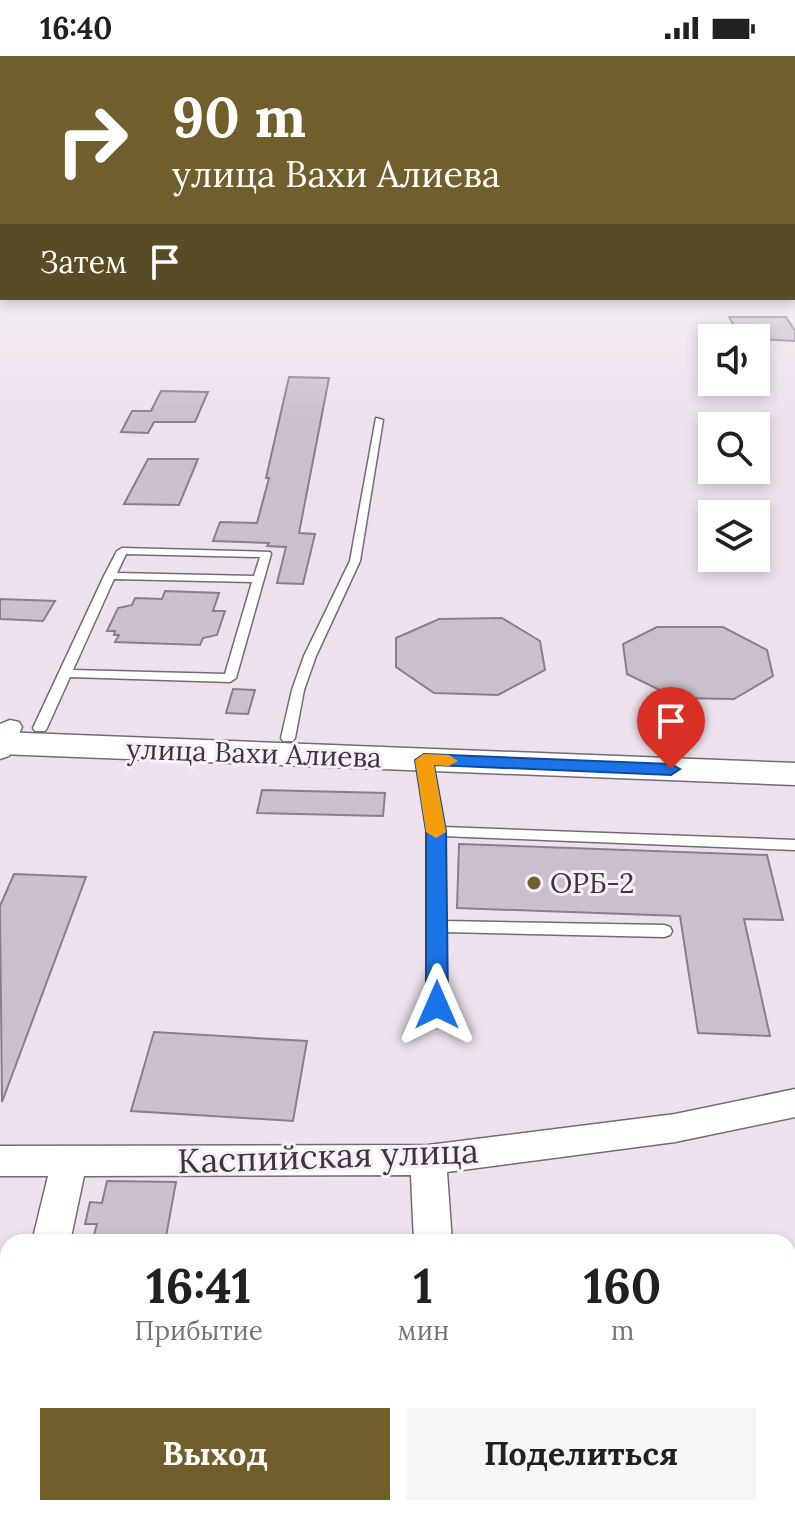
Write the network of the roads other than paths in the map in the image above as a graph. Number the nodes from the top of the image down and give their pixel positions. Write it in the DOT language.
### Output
graph roads {
  1 [pos="379,420"];
  2 [pos="110,576"];
  3 [pos="259,579"];
  4 [pos="65,673"];
  5 [pos="9,736"];
  6 [pos="288,738"];
  7 [pos="795,756"];
  8 [pos="424,760"];
  9 [pos="795,774"];
  10 [pos="436,831"];
  11 [pos="795,845"];
  12 [pos="436,926"];
  13 [pos="664,931"];
  14 [pos="437,1005"];
  15 [pos="794,1106"];
  16 [pos="428,1160"];
  17 [pos="0,1161"];
  18 [pos="69,1161"];
  19 [pos="53,1234"];
  20 [pos="433,1234"];
  1 -- 6 [label="lane"];
  2 -- 3 [label="lane"];
  2 -- 3 [label="lane"];
  2 -- 4 [label="lane"];
  3 -- 4 [label="lane"];
  4 -- 5 [label="lane"];
  5 -- 6 [label="main road, улица Вахи Алиева"];
  5 -- 8 [label="main road, улица Вахи Алиева"];
  6 -- 7 [label="main road, улица Вахи Алиева"];
  8 -- 9 [label="main road, улица Вахи Алиева"];
  8 -- 10 [label="lane"];
  10 -- 11 [label="lane"];
  10 -- 12 [label="lane"];
  12 -- 13 [label="lane"];
  12 -- 14 [label="lane"];
  15 -- 16 [label="street, Каспийская улица"];
  16 -- 18 [label="street, Каспийская улица"];
  16 -- 20 [label="street"];
  17 -- 18 [label="street, Каспийская улица"];
  18 -- 19 [label="street"];
}
